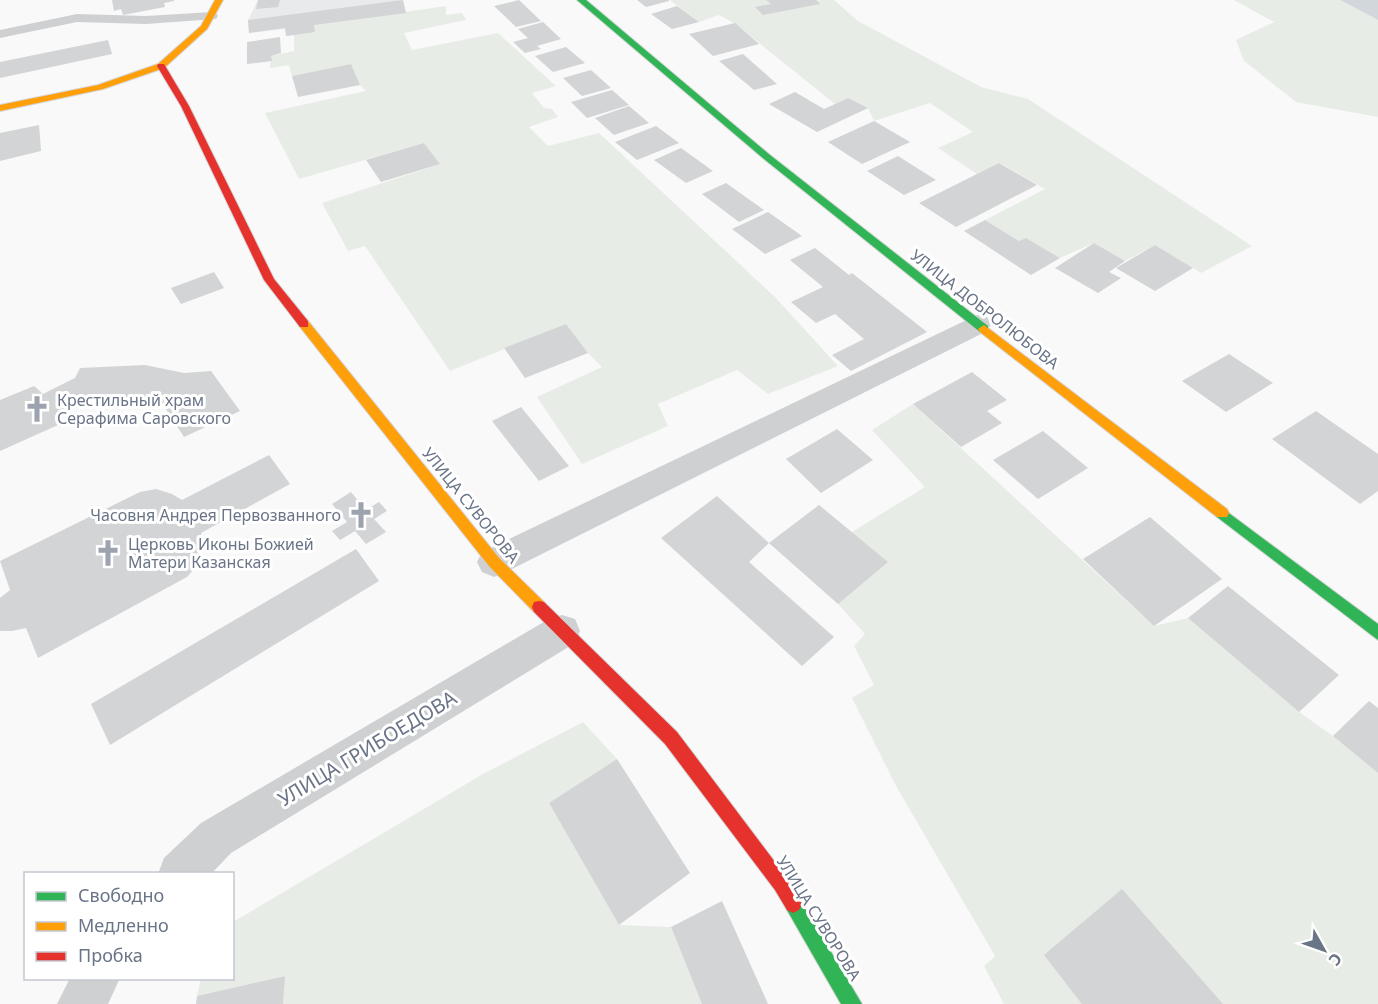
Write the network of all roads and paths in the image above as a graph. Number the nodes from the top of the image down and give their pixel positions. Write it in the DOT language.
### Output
graph roads {
  1 [pos="219,0"];
  2 [pos="580,0"];
  3 [pos="212,16"];
  4 [pos="0,34"];
  5 [pos="161,66"];
  6 [pos="0,108"];
  7 [pos="977,324"];
  8 [pos="494,562"];
  9 [pos="562,632"];
  10 [pos="1378,633"];
  11 [pos="181,872"];
  12 [pos="96,980"];
  13 [pos="81,1004"];
  14 [pos="852,1004"];
  1 -- 3 [label="street"];
  2 -- 7 [label="street, УЛИЦА ДОБРОЛЮБОВА"];
  3 -- 4 [label="lane"];
  3 -- 5 [label="street"];
  5 -- 6 [label="street"];
  5 -- 8 [label="street, УЛИЦА СУВОРОВА"];
  7 -- 8 [label="street"];
  7 -- 10 [label="street, УЛИЦА ДОБРОЛЮБОВА"];
  8 -- 9 [label="street, УЛИЦА СУВОРОВА"];
  9 -- 11 [label="street, УЛИЦА ГРИБОЕДОВА"];
  9 -- 14 [label="street, УЛИЦА СУВОРОВА"];
  12 -- 13 [label="street"];
}
